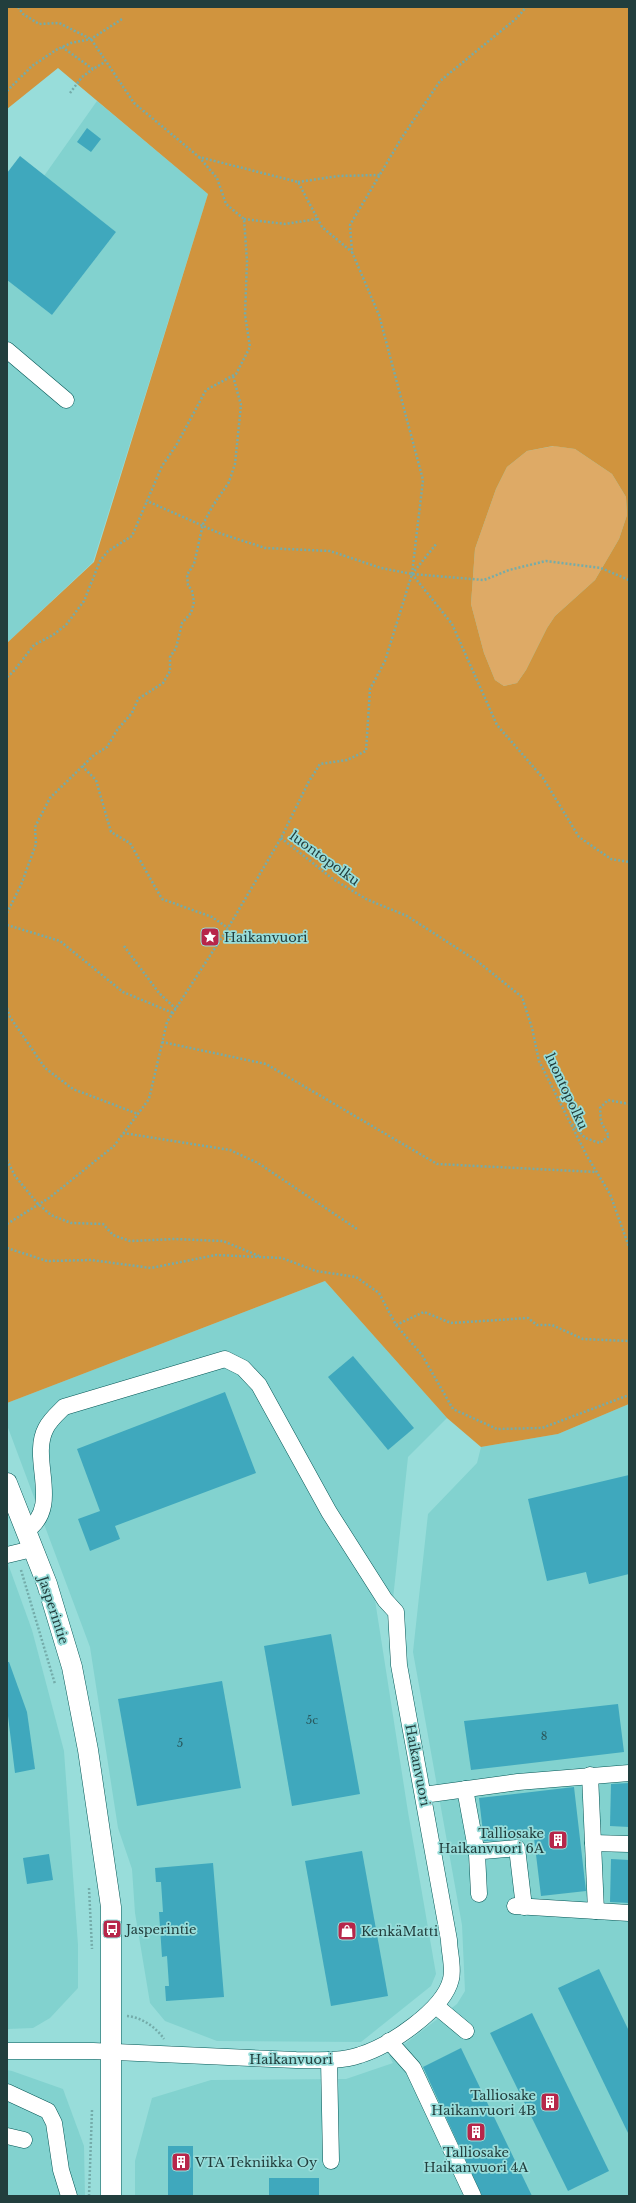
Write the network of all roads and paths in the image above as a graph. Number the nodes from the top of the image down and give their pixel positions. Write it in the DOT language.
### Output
graph roads {
  1 [pos="18,7"];
  2 [pos="526,7"];
  3 [pos="122,19"];
  4 [pos="91,39"];
  5 [pos="62,48"];
  6 [pos="105,62"];
  7 [pos="93,69"];
  8 [pos="7,91"];
  9 [pos="70,93"];
  10 [pos="199,157"];
  11 [pos="380,175"];
  12 [pos="298,182"];
  13 [pos="244,219"];
  14 [pos="317,219"];
  15 [pos="352,252"];
  16 [pos="7,350"];
  17 [pos="233,376"];
  18 [pos="66,400"];
  19 [pos="147,500"];
  20 [pos="203,524"];
  21 [pos="437,543"];
  22 [pos="412,574"];
  23 [pos="629,580"];
  24 [pos="7,677"];
  25 [pos="82,766"];
  26 [pos="281,838"];
  27 [pos="629,862"];
  28 [pos="7,913"];
  29 [pos="7,925"];
  30 [pos="228,928"];
  31 [pos="124,946"];
  32 [pos="7,1008"];
  33 [pos="176,1009"];
  34 [pos="173,1012"];
  35 [pos="7,1014"];
  36 [pos="10,1016"];
  37 [pos="162,1042"];
  38 [pos="629,1104"];
  39 [pos="138,1114"];
  40 [pos="570,1123"];
  41 [pos="123,1133"];
  42 [pos="7,1160"];
  43 [pos="596,1172"];
  44 [pos="38,1204"];
  45 [pos="7,1224"];
  46 [pos="357,1229"];
  47 [pos="629,1247"];
  48 [pos="7,1248"];
  49 [pos="262,1257"];
  50 [pos="396,1325"];
  51 [pos="629,1341"];
  52 [pos="629,1395"];
  53 [pos="7,1483"];
  54 [pos="20,1546"];
  55 [pos="56,1685"];
  56 [pos="629,1773"];
  57 [pos="590,1775"];
  58 [pos="465,1789"];
  59 [pos="423,1795"];
  60 [pos="593,1843"];
  61 [pos="629,1844"];
  62 [pos="477,1854"];
  63 [pos="88,1885"];
  64 [pos="479,1894"];
  65 [pos="596,1911"];
  66 [pos="629,1913"];
  67 [pos="92,1956"];
  68 [pos="436,2006"];
  69 [pos="112,2016"];
  70 [pos="466,2031"];
  71 [pos="389,2040"];
  72 [pos="7,2051"];
  73 [pos="112,2052"];
  74 [pos="175,2056"];
  75 [pos="329,2060"];
  76 [pos="7,2092"];
  77 [pos="92,2105"];
  78 [pos="7,2136"];
  79 [pos="24,2140"];
  80 [pos="331,2161"];
  81 [pos="69,2196"];
  82 [pos="89,2196"];
  83 [pos="111,2196"];
  84 [pos="473,2196"];
  1 -- 4 [label="path"];
  2 -- 11 [label="path"];
  3 -- 4 [label="path"];
  4 -- 5 [label="path"];
  4 -- 6 [label="path"];
  5 -- 7 [label="path"];
  5 -- 8 [label="path"];
  6 -- 7 [label="path"];
  6 -- 10 [label="path"];
  7 -- 9 [label="path"];
  10 -- 12 [label="path"];
  10 -- 13 [label="path"];
  11 -- 12 [label="path"];
  11 -- 15 [label="path"];
  12 -- 14 [label="path"];
  13 -- 14 [label="path"];
  13 -- 17 [label="path"];
  14 -- 15 [label="path"];
  15 -- 22 [label="path"];
  16 -- 18 [label="street"];
  17 -- 19 [label="path"];
  17 -- 20 [label="path"];
  19 -- 20 [label="path"];
  19 -- 24 [label="path"];
  20 -- 22 [label="path"];
  20 -- 25 [label="path"];
  21 -- 22 [label="path"];
  22 -- 23 [label="path"];
  22 -- 26 [label="path, luontopolku"];
  22 -- 27 [label="path"];
  25 -- 28 [label="path"];
  25 -- 30 [label="path"];
  26 -- 30 [label="path"];
  26 -- 40 [label="path, luontopolku"];
  29 -- 34 [label="path"];
  30 -- 33 [label="path"];
  31 -- 33 [label="path"];
  32 -- 36 [label="path"];
  33 -- 34 [label="path"];
  34 -- 37 [label="path"];
  35 -- 36 [label="path"];
  36 -- 39 [label="path"];
  37 -- 39 [label="path"];
  37 -- 43 [label="path"];
  38 -- 40 [label="path"];
  39 -- 41 [label="path"];
  40 -- 43 [label="path, luontopolku"];
  41 -- 44 [label="path"];
  41 -- 46 [label="path"];
  42 -- 44 [label="path"];
  43 -- 47 [label="path, luontopolku"];
  44 -- 45 [label="path"];
  44 -- 49 [label="path"];
  48 -- 49 [label="path"];
  49 -- 50 [label="path"];
  50 -- 51 [label="path"];
  50 -- 52 [label="path"];
  53 -- 54 [label="main road, Jasperintie"];
  54 -- 55 [label="path"];
  54 -- 59 [label="street, Haikanvuori"];
  54 -- 69 [label="main road, Jasperintie"];
  56 -- 57 [label="street"];
  57 -- 58 [label="street"];
  57 -- 60 [label="street"];
  58 -- 59 [label="street"];
  58 -- 62 [label="street"];
  59 -- 68 [label="street, Haikanvuori"];
  60 -- 61 [label="street"];
  60 -- 65 [label="street"];
  62 -- 64 [label="street"];
  62 -- 65 [label="street"];
  63 -- 67 [label="path"];
  65 -- 66 [label="street"];
  68 -- 70 [label="street"];
  68 -- 71 [label="street, Haikanvuori"];
  69 -- 73 [label="main road, Jasperintie"];
  69 -- 74 [label="path"];
  71 -- 75 [label="street, Haikanvuori"];
  71 -- 84 [label="street"];
  72 -- 73 [label="street, Haikanvuori"];
  73 -- 74 [label="street, Haikanvuori"];
  73 -- 83 [label="main road, Jasperintie"];
  74 -- 75 [label="street, Haikanvuori"];
  75 -- 80 [label="street"];
  76 -- 81 [label="street"];
  77 -- 82 [label="path"];
  78 -- 79 [label="street"];
}
